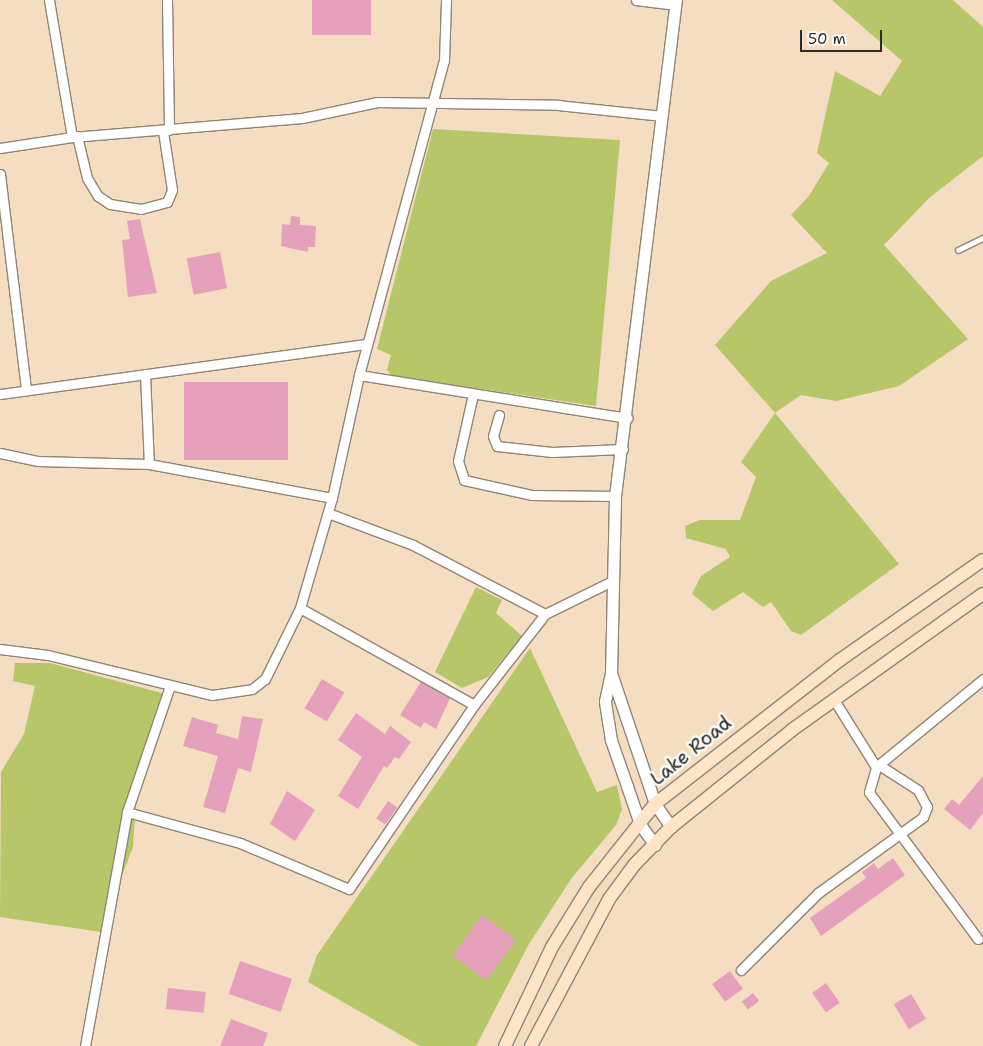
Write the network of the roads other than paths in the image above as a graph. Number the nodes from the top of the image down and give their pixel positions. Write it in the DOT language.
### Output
graph roads {
  1 [pos="49,0"];
  2 [pos="167,0"];
  3 [pos="446,0"];
  4 [pos="636,0"];
  5 [pos="676,2"];
  6 [pos="433,102"];
  7 [pos="662,116"];
  8 [pos="166,130"];
  9 [pos="74,136"];
  10 [pos="0,148"];
  11 [pos="0,174"];
  12 [pos="983,238"];
  13 [pos="958,250"];
  14 [pos="367,344"];
  15 [pos="144,374"];
  16 [pos="359,375"];
  17 [pos="26,390"];
  18 [pos="0,394"];
  19 [pos="473,394"];
  20 [pos="499,415"];
  21 [pos="628,418"];
  22 [pos="623,449"];
  23 [pos="0,454"];
  24 [pos="149,464"];
  25 [pos="615,496"];
  26 [pos="332,498"];
  27 [pos="328,513"];
  28 [pos="983,560"];
  29 [pos="610,582"];
  30 [pos="983,594"];
  31 [pos="300,608"];
  32 [pos="545,614"];
  33 [pos="0,649"];
  34 [pos="611,673"];
  35 [pos="983,679"];
  36 [pos="170,686"];
  37 [pos="834,700"];
  38 [pos="474,705"];
  39 [pos="877,766"];
  40 [pos="655,804"];
  41 [pos="128,812"];
  42 [pos="640,824"];
  43 [pos="672,828"];
  44 [pos="899,835"];
  45 [pos="655,844"];
  46 [pos="978,939"];
  47 [pos="741,970"];
  48 [pos="86,1046"];
  49 [pos="504,1046"];
  50 [pos="531,1046"];
  1 -- 9 [label="street"];
  2 -- 8 [label="street"];
  3 -- 6 [label="street"];
  4 -- 5 [label="street"];
  5 -- 7 [label="street"];
  6 -- 7 [label="street"];
  6 -- 8 [label="street"];
  6 -- 14 [label="street"];
  7 -- 21 [label="street"];
  8 -- 9 [label="street"];
  8 -- 9 [label="street"];
  9 -- 10 [label="street"];
  11 -- 17 [label="street"];
  12 -- 13 [label="lane"];
  14 -- 15 [label="street"];
  14 -- 16 [label="street"];
  15 -- 17 [label="street"];
  15 -- 24 [label="street"];
  16 -- 19 [label="street"];
  16 -- 26 [label="street"];
  17 -- 18 [label="street"];
  19 -- 21 [label="street"];
  19 -- 25 [label="street"];
  20 -- 22 [label="street"];
  21 -- 22 [label="street"];
  22 -- 25 [label="street"];
  23 -- 24 [label="street"];
  24 -- 26 [label="street"];
  25 -- 29 [label="street"];
  26 -- 27 [label="street"];
  27 -- 31 [label="street"];
  27 -- 32 [label="street"];
  28 -- 40 [label="main road, Lake Road"];
  29 -- 32 [label="street"];
  29 -- 34 [label="street"];
  30 -- 37 [label="main road"];
  31 -- 36 [label="street"];
  31 -- 38 [label="street"];
  32 -- 38 [label="street"];
  33 -- 36 [label="street"];
  34 -- 40 [label="street"];
  34 -- 42 [label="street"];
  35 -- 39 [label="street"];
  36 -- 41 [label="street"];
  37 -- 39 [label="street"];
  37 -- 43 [label="main road"];
  38 -- 41 [label="street"];
  39 -- 44 [label="street"];
  39 -- 44 [label="street"];
  40 -- 42 [label="main road, Lake Road"];
  40 -- 43 [label="street"];
  41 -- 48 [label="street"];
  42 -- 45 [label="street"];
  42 -- 49 [label="main road, Lake Road"];
  43 -- 45 [label="main road"];
  44 -- 46 [label="street"];
  44 -- 47 [label="street"];
  45 -- 50 [label="main road"];
}
